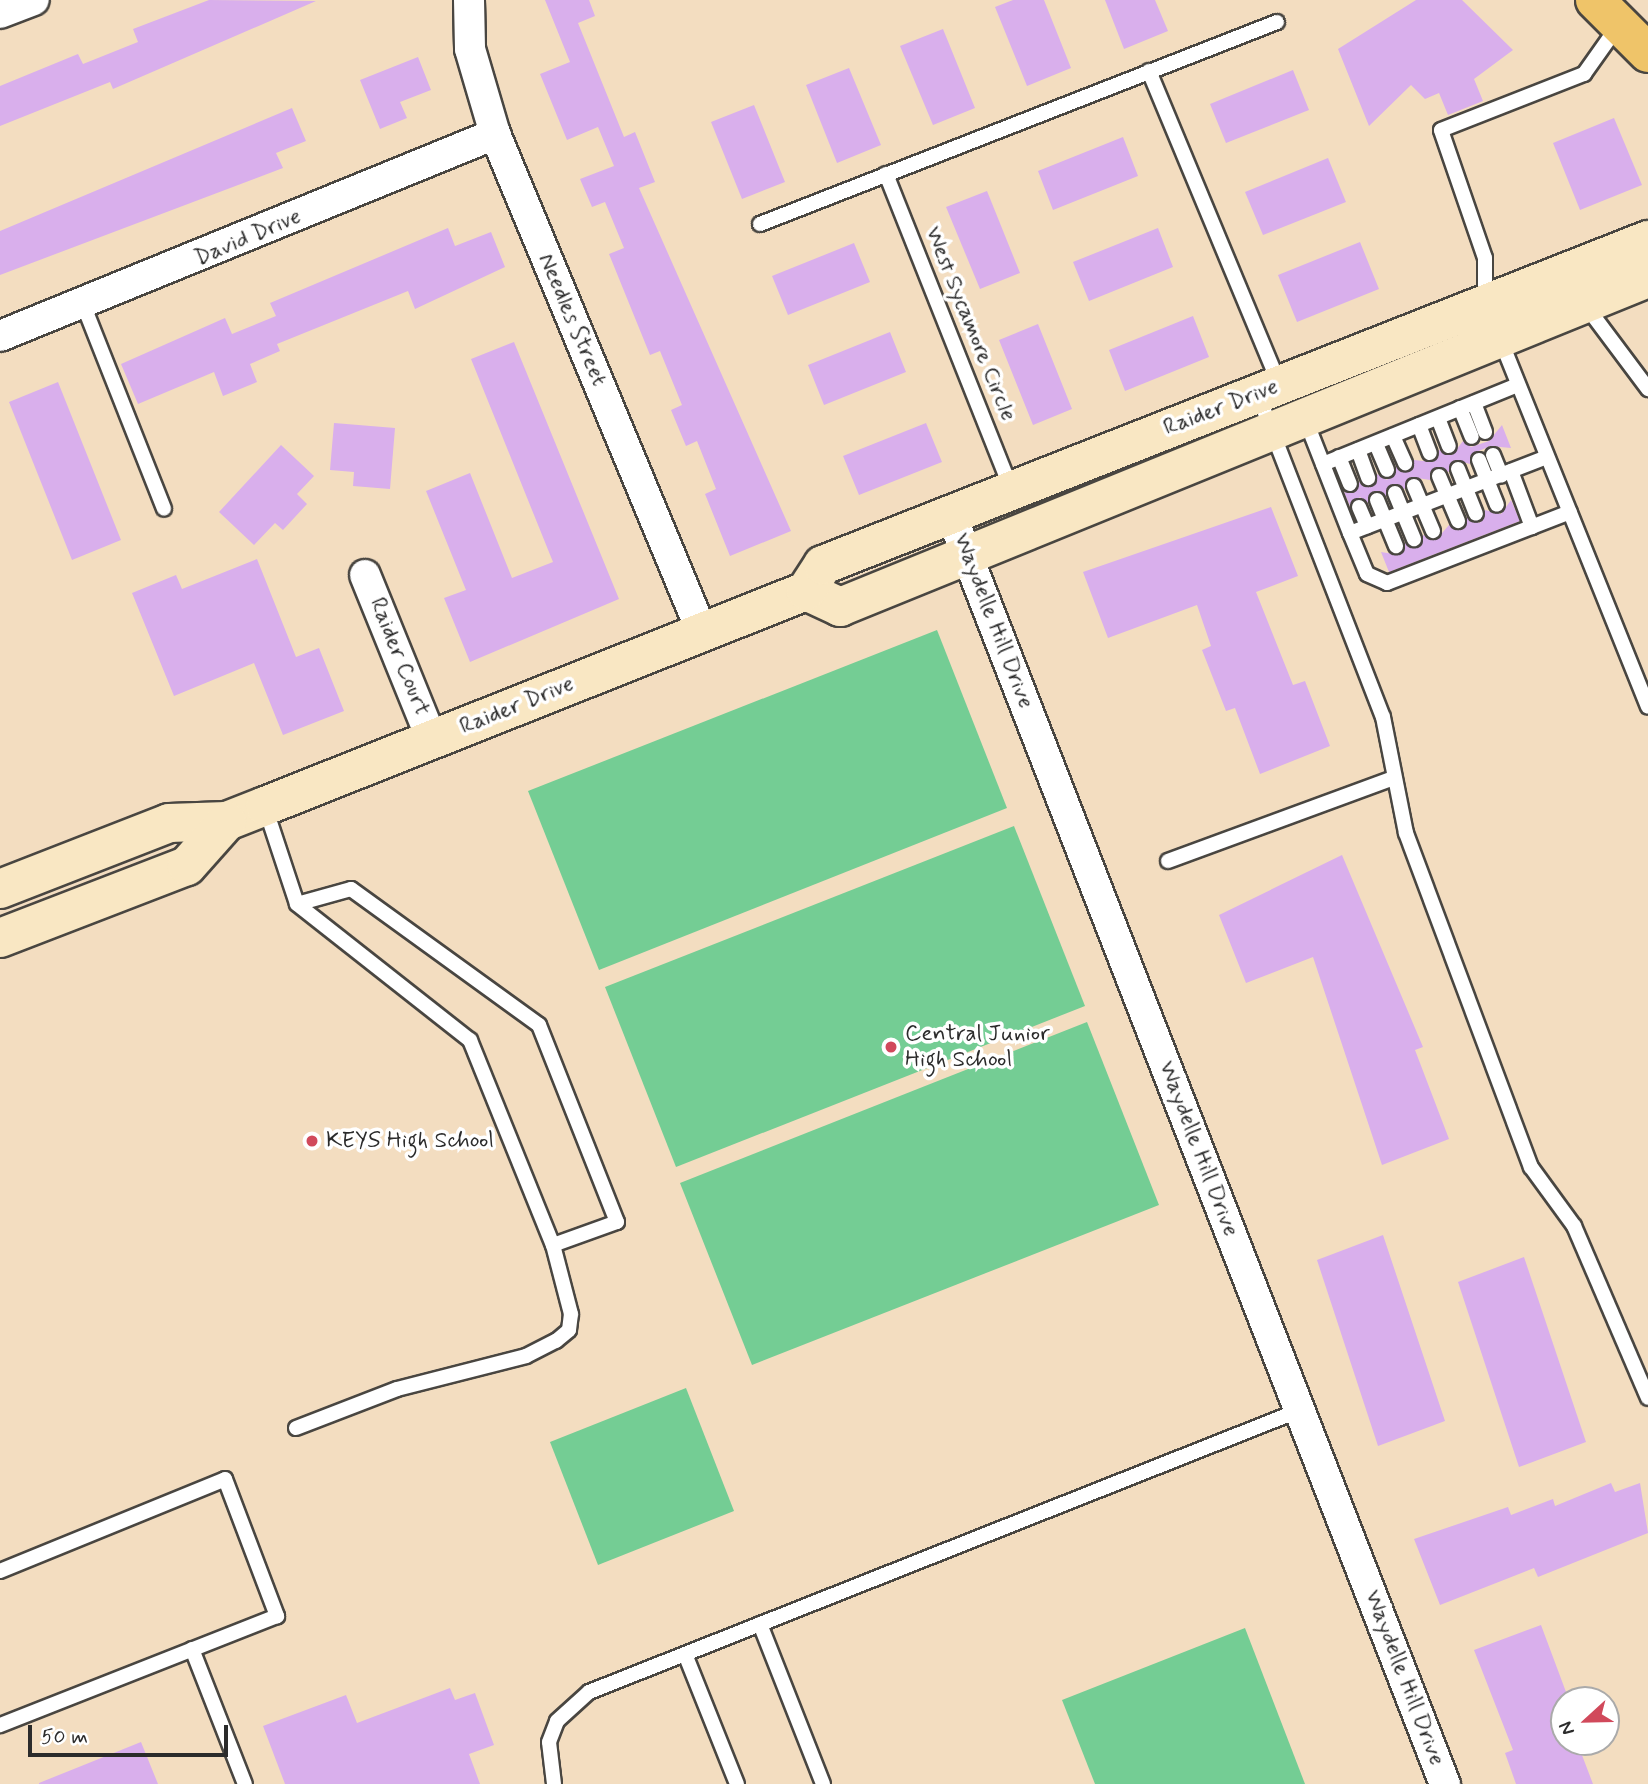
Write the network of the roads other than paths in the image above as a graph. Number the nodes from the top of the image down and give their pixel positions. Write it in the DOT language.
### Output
graph roads {
  1 [pos="34,0"];
  2 [pos="470,0"];
  3 [pos="1607,12"];
  4 [pos="0,13"];
  5 [pos="1277,22"];
  6 [pos="1648,53"];
  7 [pos="1648,68"];
  8 [pos="1149,72"];
  9 [pos="495,134"];
  10 [pos="886,174"];
  11 [pos="760,224"];
  12 [pos="1648,240"];
  13 [pos="1648,278"];
  14 [pos="83,304"];
  15 [pos="1485,304"];
  16 [pos="1586,306"];
  17 [pos="0,336"];
  18 [pos="1501,341"];
  19 [pos="1518,385"];
  20 [pos="1269,389"];
  21 [pos="1648,390"];
  22 [pos="1474,403"];
  23 [pos="1460,408"];
  24 [pos="1438,418"];
  25 [pos="1419,425"];
  26 [pos="1290,427"];
  27 [pos="1393,436"];
  28 [pos="1376,444"];
  29 [pos="1449,446"];
  30 [pos="1358,450"];
  31 [pos="1430,453"];
  32 [pos="1339,457"];
  33 [pos="1547,457"];
  34 [pos="1405,463"];
  35 [pos="1323,464"];
  36 [pos="1458,468"];
  37 [pos="1387,471"];
  38 [pos="1506,473"];
  39 [pos="1439,476"];
  40 [pos="1368,478"];
  41 [pos="1487,480"];
  42 [pos="1350,484"];
  43 [pos="1414,486"];
  44 [pos="1466,489"];
  45 [pos="1012,490"];
  46 [pos="1395,493"];
  47 [pos="1447,495"];
  48 [pos="1377,500"];
  49 [pos="1422,504"];
  50 [pos="1497,505"];
  51 [pos="1359,507"];
  52 [pos="164,509"];
  53 [pos="1402,512"];
  54 [pos="1570,512"];
  55 [pos="951,514"];
  56 [pos="1476,514"];
  57 [pos="1384,519"];
  58 [pos="1458,521"];
  59 [pos="1367,526"];
  60 [pos="1532,527"];
  61 [pos="1433,531"];
  62 [pos="1350,533"];
  63 [pos="1414,539"];
  64 [pos="1396,546"];
  65 [pos="968,556"];
  66 [pos="365,575"];
  67 [pos="806,591"];
  68 [pos="702,632"];
  69 [pos="1648,707"];
  70 [pos="432,740"];
  71 [pos="1394,778"];
  72 [pos="265,806"];
  73 [pos="227,821"];
  74 [pos="1168,861"];
  75 [pos="0,889"];
  76 [pos="297,904"];
  77 [pos="0,938"];
  78 [pos="553,1245"];
  79 [pos="1648,1398"];
  80 [pos="1300,1410"];
  81 [pos="296,1428"];
  82 [pos="0,1571"];
  83 [pos="760,1624"];
  84 [pos="192,1649"];
  85 [pos="685,1654"];
  86 [pos="0,1726"];
  87 [pos="245,1784"];
  88 [pos="554,1784"];
  89 [pos="737,1784"];
  90 [pos="823,1784"];
  91 [pos="1445,1784"];
  1 -- 4 [label="street"];
  2 -- 9 [label="street, Needles Street"];
  3 -- 6 [label="main road"];
  3 -- 7 [label="main road"];
  3 -- 15 [label="lane"];
  5 -- 8 [label="lane"];
  8 -- 10 [label="lane"];
  8 -- 20 [label="lane"];
  9 -- 14 [label="street, David Drive"];
  9 -- 68 [label="street, Needles Street"];
  10 -- 11 [label="lane"];
  10 -- 45 [label="lane, West Sycamore Circle"];
  12 -- 15 [label="main road, Raider Drive"];
  13 -- 16 [label="main road, Raider Drive"];
  14 -- 17 [label="street, David Drive"];
  14 -- 52 [label="lane"];
  15 -- 18 [label="main road"];
  15 -- 20 [label="main road, Raider Drive"];
  16 -- 18 [label="main road, Raider Drive"];
  16 -- 21 [label="lane"];
  18 -- 19 [label="lane"];
  18 -- 26 [label="main road, Raider Drive"];
  19 -- 22 [label="lane"];
  19 -- 33 [label="lane"];
  20 -- 26 [label="lane"];
  20 -- 45 [label="main road, Raider Drive"];
  22 -- 23 [label="lane"];
  22 -- 23 [label="lane"];
  23 -- 24 [label="lane"];
  24 -- 25 [label="lane"];
  24 -- 29 [label="lane"];
  25 -- 27 [label="lane"];
  25 -- 31 [label="lane"];
  26 -- 35 [label="lane"];
  26 -- 65 [label="main road, Raider Drive"];
  26 -- 71 [label="lane"];
  27 -- 28 [label="lane"];
  27 -- 34 [label="lane"];
  28 -- 30 [label="lane"];
  28 -- 37 [label="lane"];
  30 -- 32 [label="lane"];
  30 -- 40 [label="lane"];
  32 -- 35 [label="lane"];
  32 -- 42 [label="lane"];
  33 -- 38 [label="lane"];
  33 -- 54 [label="lane"];
  35 -- 62 [label="lane"];
  36 -- 44 [label="lane"];
  38 -- 41 [label="lane"];
  38 -- 41 [label="lane"];
  38 -- 60 [label="lane"];
  39 -- 47 [label="lane"];
  41 -- 44 [label="lane"];
  41 -- 50 [label="lane"];
  43 -- 49 [label="lane"];
  44 -- 47 [label="lane"];
  44 -- 56 [label="lane"];
  45 -- 55 [label="main road, Raider Drive"];
  46 -- 53 [label="lane"];
  47 -- 49 [label="lane"];
  47 -- 58 [label="lane"];
  48 -- 57 [label="lane"];
  49 -- 53 [label="lane"];
  49 -- 61 [label="lane"];
  51 -- 59 [label="lane"];
  53 -- 57 [label="lane"];
  53 -- 63 [label="lane"];
  54 -- 60 [label="lane"];
  54 -- 69 [label="lane"];
  55 -- 65 [label="street, Waydelle Hill Drive"];
  55 -- 67 [label="main road, Raider Drive"];
  57 -- 59 [label="lane"];
  57 -- 64 [label="lane"];
  59 -- 62 [label="lane"];
  60 -- 62 [label="lane"];
  65 -- 67 [label="main road, Raider Drive"];
  65 -- 80 [label="street, Waydelle Hill Drive"];
  66 -- 70 [label="street, Raider Court"];
  67 -- 68 [label="main road, Raider Drive"];
  68 -- 70 [label="main road, Raider Drive"];
  70 -- 72 [label="main road, Raider Drive"];
  71 -- 74 [label="lane"];
  71 -- 79 [label="lane"];
  72 -- 73 [label="main road, Raider Drive"];
  72 -- 76 [label="lane"];
  73 -- 75 [label="main road, Raider Drive"];
  73 -- 77 [label="main road, Raider Drive"];
  76 -- 78 [label="lane"];
  76 -- 78 [label="lane"];
  78 -- 81 [label="lane"];
  80 -- 83 [label="lane"];
  80 -- 91 [label="street, Waydelle Hill Drive"];
  82 -- 84 [label="lane"];
  83 -- 85 [label="lane"];
  83 -- 90 [label="lane"];
  84 -- 86 [label="lane"];
  84 -- 87 [label="lane"];
  85 -- 88 [label="lane"];
  85 -- 89 [label="lane"];
}
